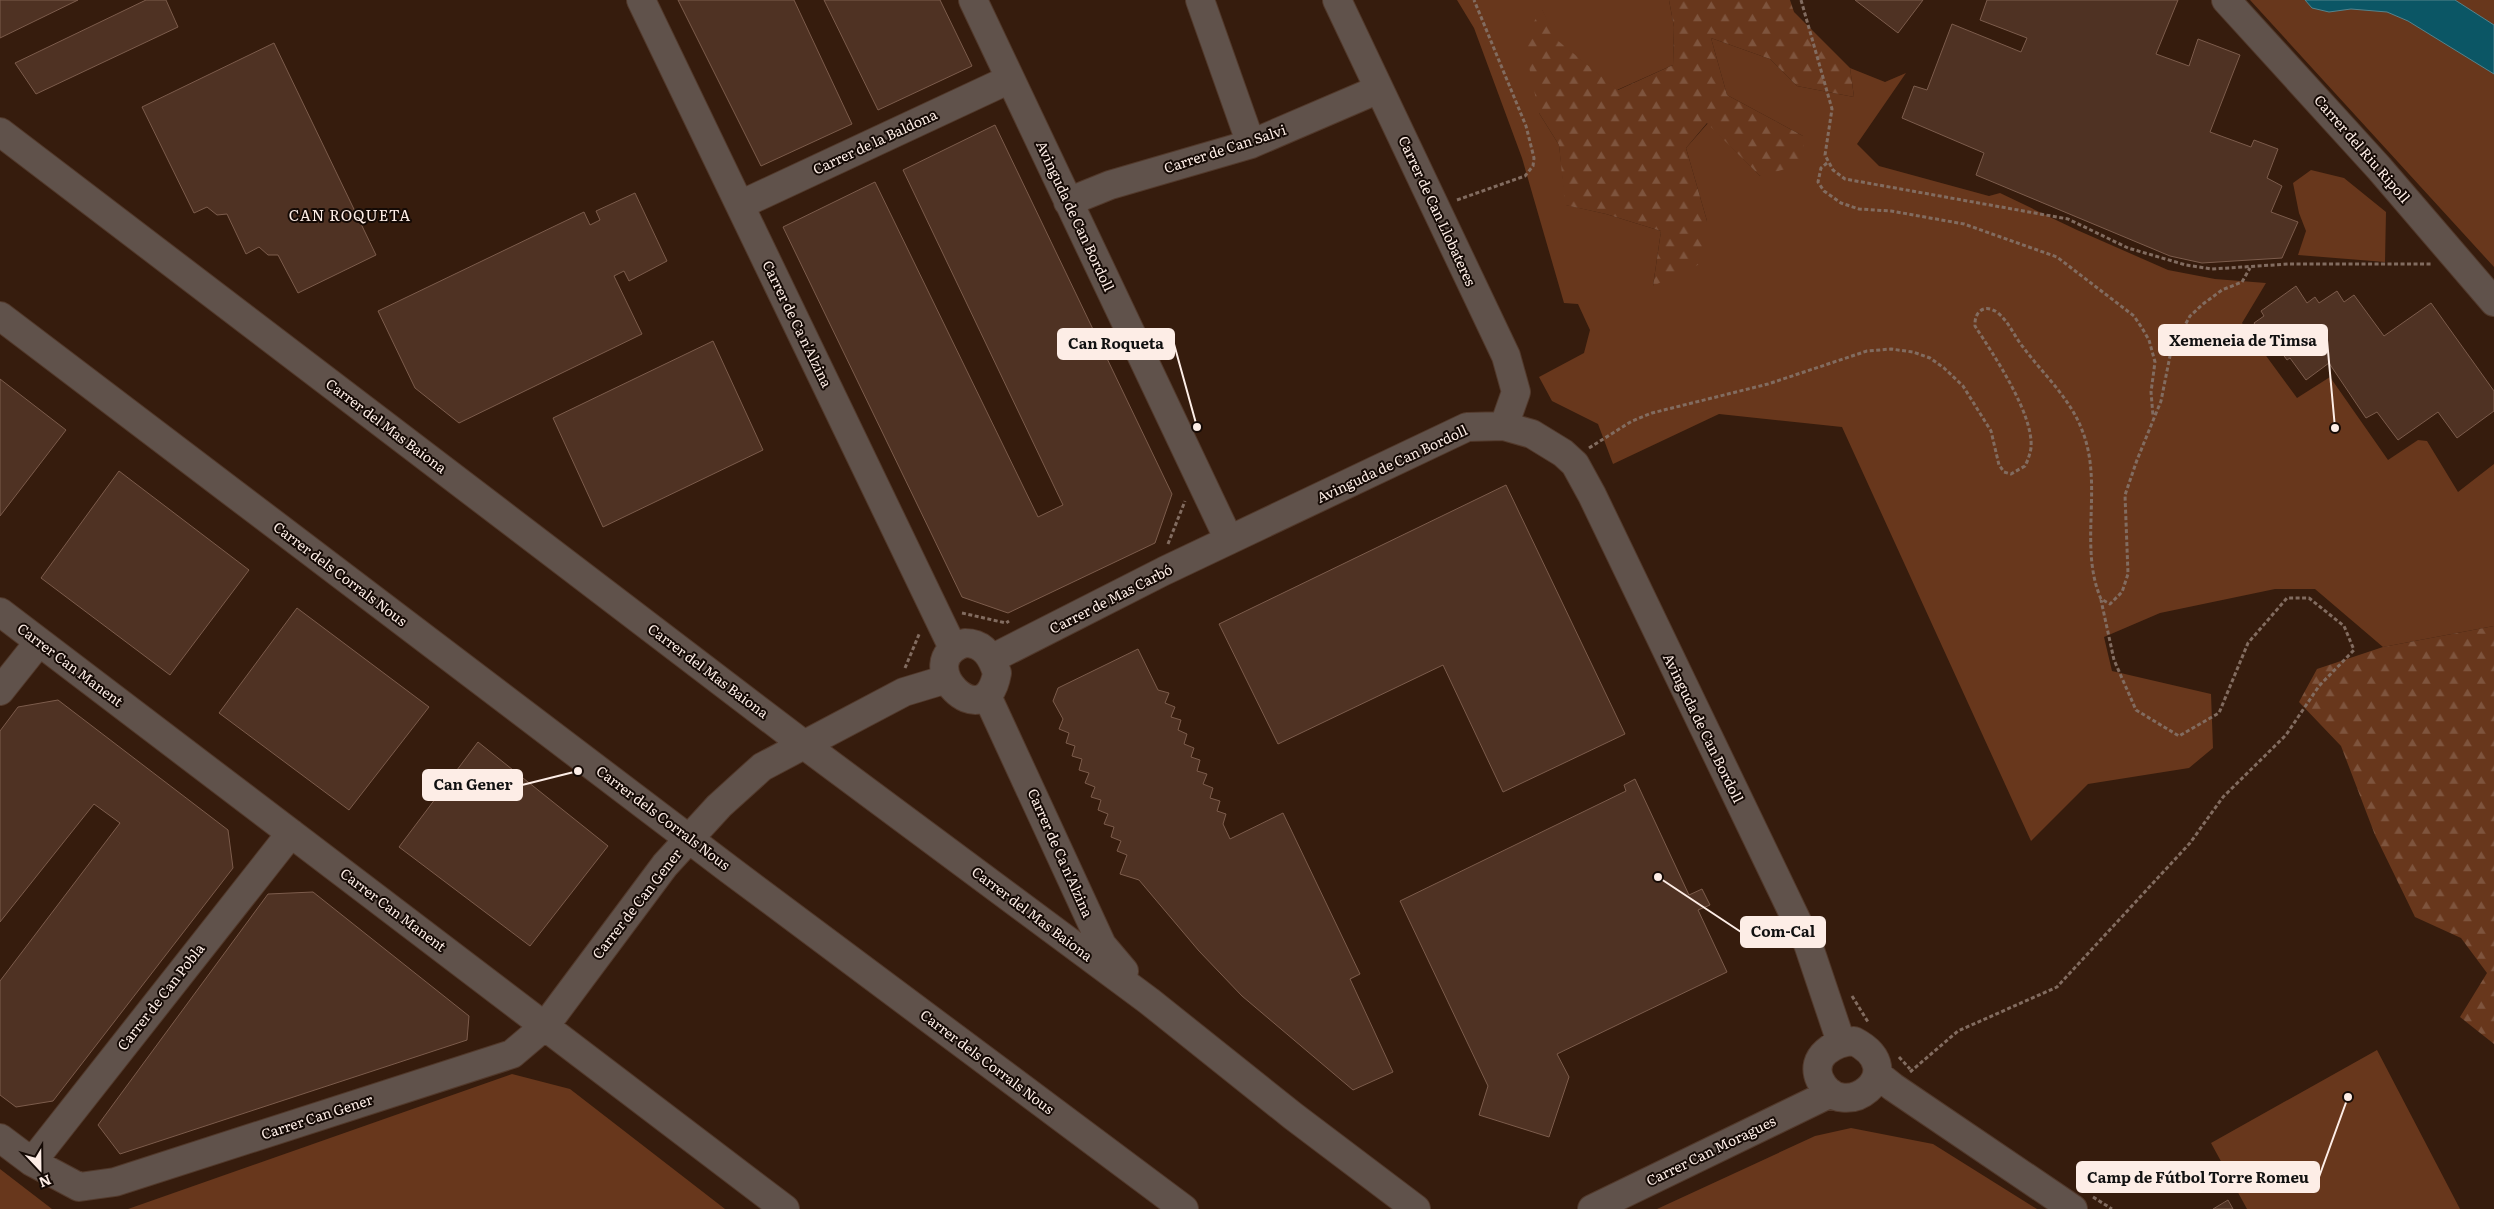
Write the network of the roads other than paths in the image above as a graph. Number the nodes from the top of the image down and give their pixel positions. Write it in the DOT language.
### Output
graph roads {
  1 [pos="640,0"];
  2 [pos="972,0"];
  3 [pos="1200,0"];
  4 [pos="1337,0"];
  5 [pos="2226,0"];
  6 [pos="1010,79"];
  7 [pos="1379,89"];
  8 [pos="0,132"];
  9 [pos="1251,144"];
  10 [pos="1068,202"];
  11 [pos="740,205"];
  12 [pos="2494,302"];
  13 [pos="0,316"];
  14 [pos="1504,426"];
  15 [pos="1229,540"];
  16 [pos="0,612"];
  17 [pos="39,642"];
  18 [pos="953,648"];
  19 [pos="992,658"];
  20 [pos="947,679"];
  21 [pos="0,691"];
  22 [pos="987,696"];
  23 [pos="803,744"];
  24 [pos="291,833"];
  25 [pos="689,838"];
  26 [pos="1149,1001"];
  27 [pos="545,1026"];
  28 [pos="1841,1042"];
  29 [pos="1894,1077"];
  30 [pos="1843,1095"];
  31 [pos="1923,1108"];
  32 [pos="0,1138"];
  33 [pos="32,1162"];
  34 [pos="2080,1201"];
  35 [pos="785,1209"];
  36 [pos="1184,1209"];
  37 [pos="1416,1209"];
  38 [pos="1592,1209"];
  1 -- 11 [label="street, Carrer de Ca n'Alzina"];
  2 -- 6 [label="street, Avinguda de Can Bordoll"];
  3 -- 9 [label="street"];
  4 -- 7 [label="street, Carrer de Can Llobateres"];
  5 -- 12 [label="street, Carrer del Riu Ripoll"];
  6 -- 10 [label="street, Avinguda de Can Bordoll"];
  6 -- 11 [label="street, Carrer de la Baldona"];
  7 -- 9 [label="street, Carrer de Can Salvi"];
  7 -- 14 [label="street, Carrer de Can Llobateres"];
  8 -- 23 [label="street, Carrer del Mas Baiona"];
  9 -- 10 [label="street, Carrer de Can Salvi"];
  10 -- 15 [label="street, Avinguda de Can Bordoll"];
  11 -- 18 [label="street, Carrer de Ca n'Alzina"];
  13 -- 25 [label="street, Carrer dels Corrals Nous"];
  14 -- 15 [label="street, Avinguda de Can Bordoll"];
  14 -- 28 [label="street, Avinguda de Can Bordoll"];
  15 -- 19 [label="street, Carrer de Mas Carbó"];
  16 -- 17 [label="street, Carrer Can Manent"];
  17 -- 21 [label="street"];
  17 -- 24 [label="street, Carrer Can Manent"];
  18 -- 19 [label="street"];
  18 -- 20 [label="street"];
  19 -- 22 [label="street"];
  20 -- 22 [label="street"];
  20 -- 23 [label="street, Carrer de Can Gener"];
  22 -- 26 [label="street, Carrer de Ca n'Alzina"];
  23 -- 25 [label="street, Carrer de Can Gener"];
  23 -- 26 [label="street, Carrer del Mas Baiona"];
  24 -- 27 [label="street, Carrer Can Manent"];
  24 -- 33 [label="street, Carrer de Can Pobla"];
  25 -- 27 [label="street, Carrer de Can Gener"];
  25 -- 36 [label="street, Carrer dels Corrals Nous"];
  26 -- 37 [label="street, Carrer del Mas Baiona"];
  27 -- 33 [label="street, Carrer Can Gener"];
  27 -- 35 [label="street, Carrer Can Manent"];
  28 -- 29 [label="street"];
  28 -- 30 [label="street"];
  29 -- 30 [label="street, Carrer Can Moragues"];
  29 -- 31 [label="street"];
  30 -- 31 [label="street"];
  30 -- 38 [label="street, Carrer Can Moragues"];
  31 -- 34 [label="street"];
  32 -- 33 [label="street"];
}
